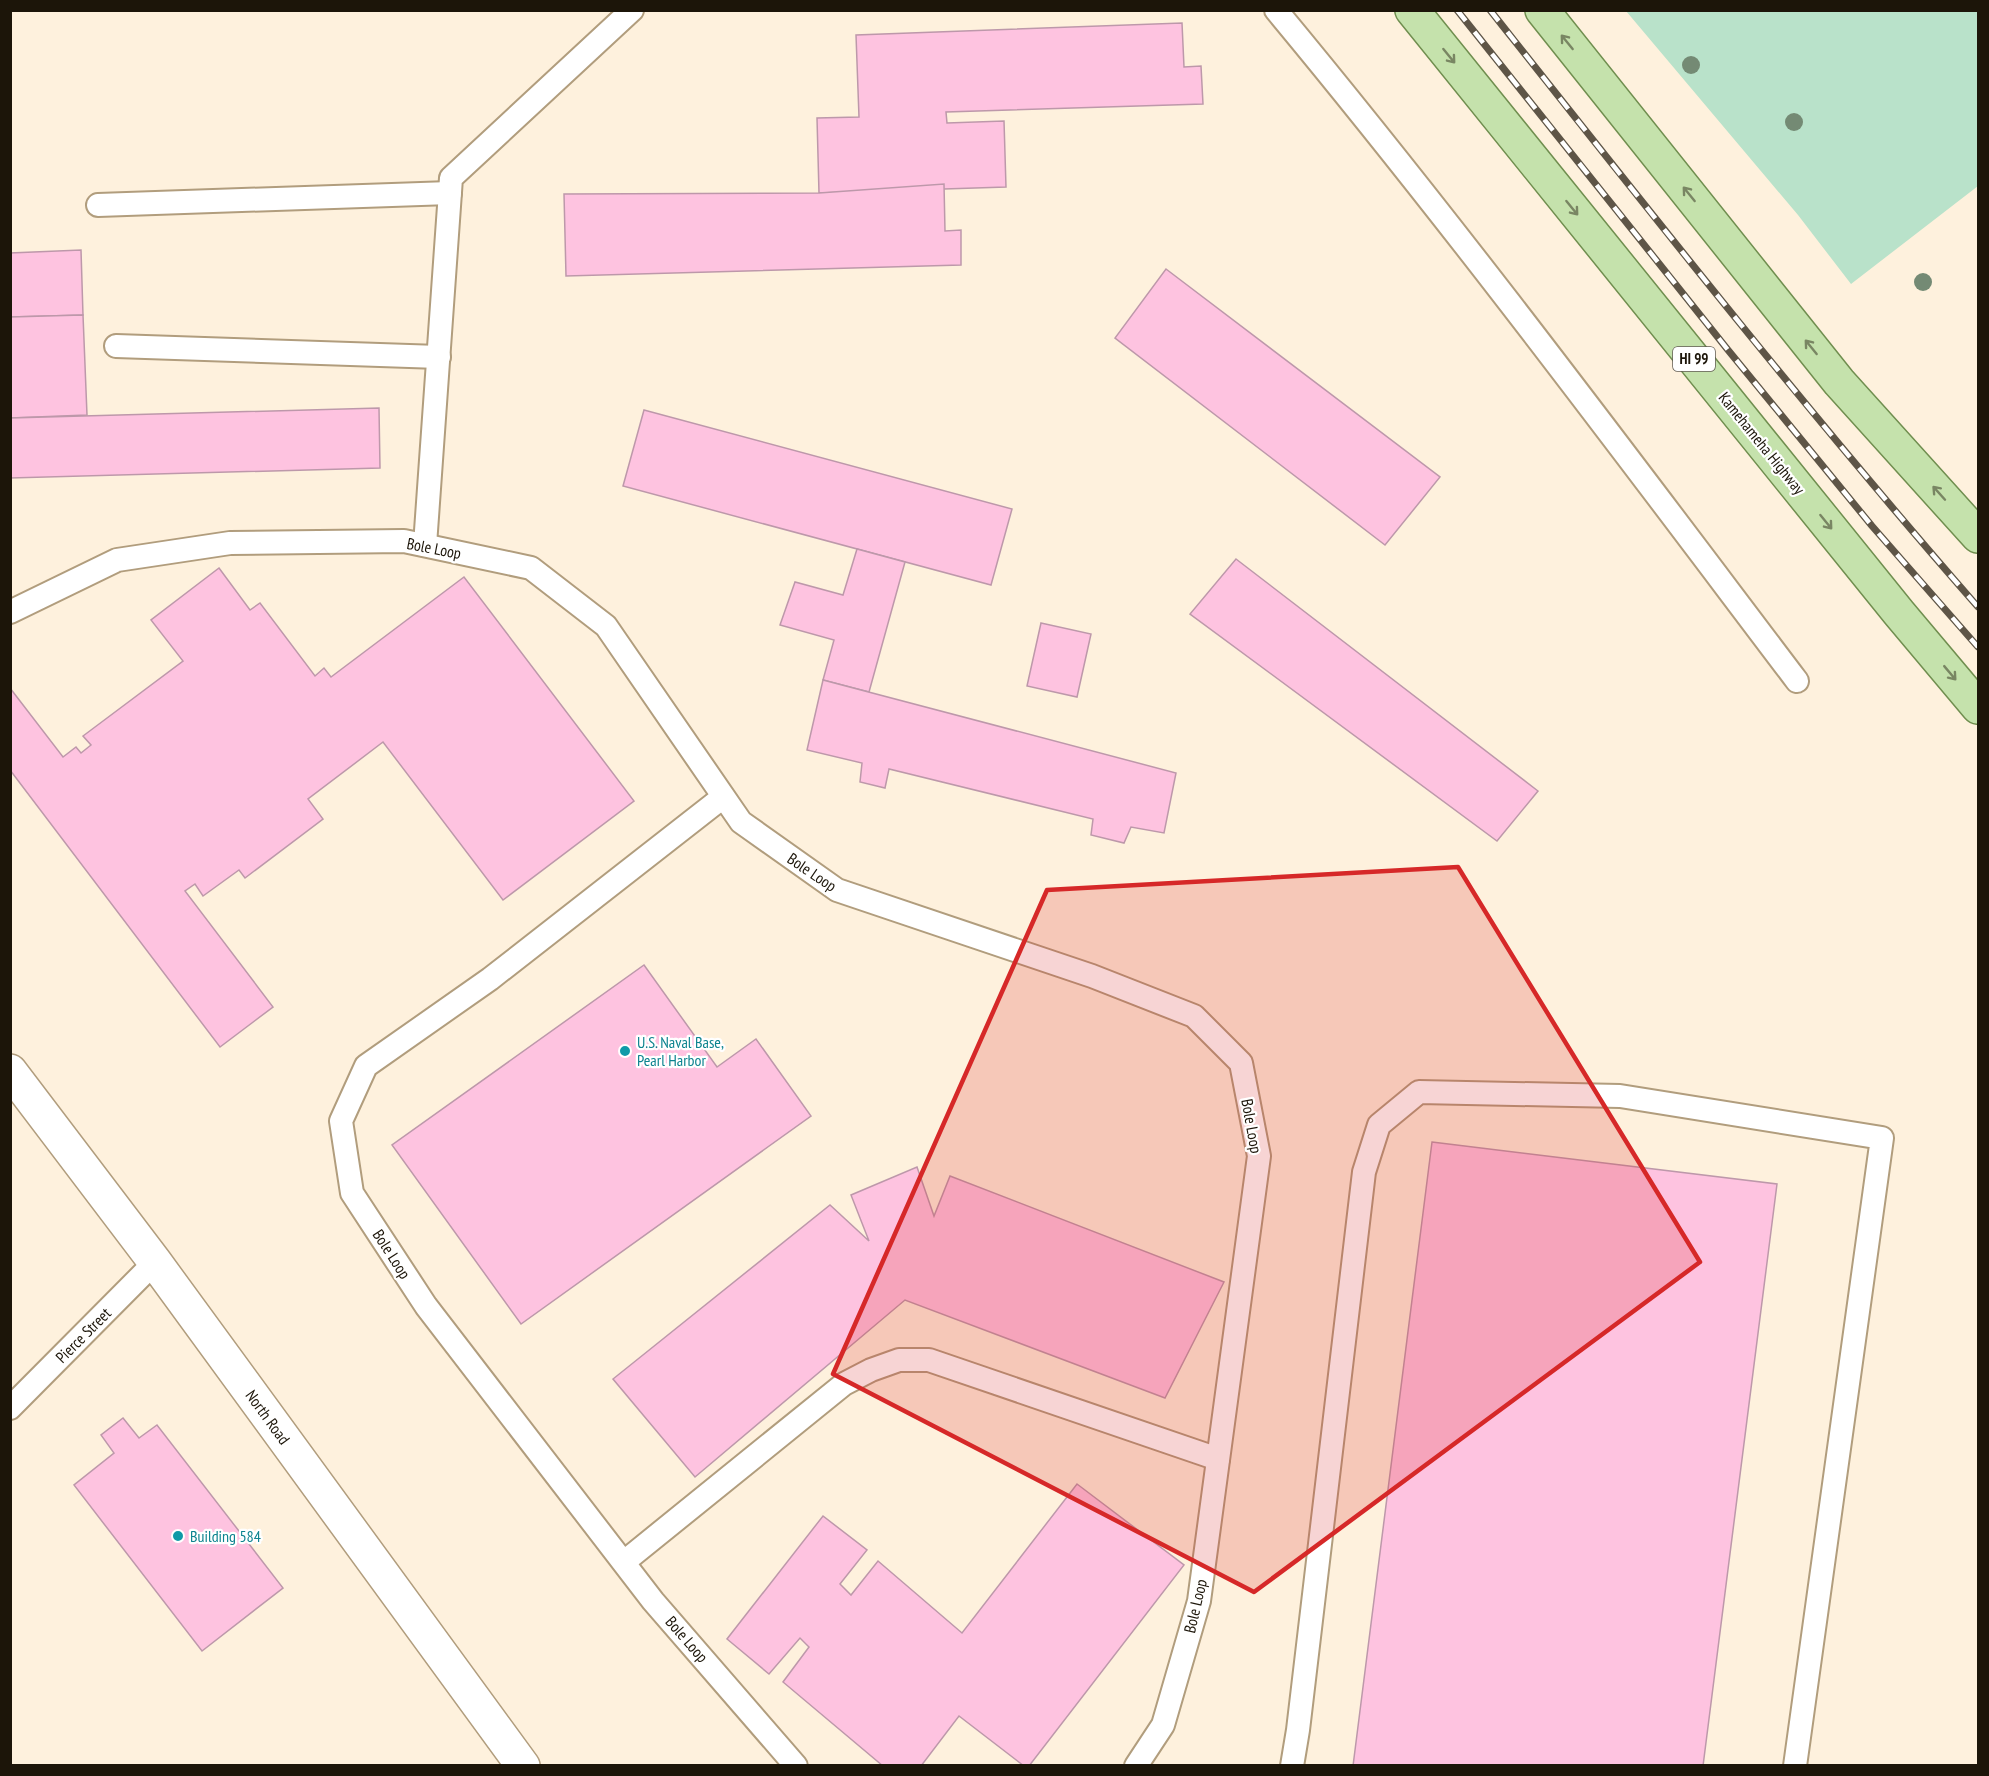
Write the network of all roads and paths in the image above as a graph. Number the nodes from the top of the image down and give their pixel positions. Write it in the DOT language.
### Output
graph roads {
  1 [pos="632,10"];
  2 [pos="1276,10"];
  3 [pos="1412,10"];
  4 [pos="1542,10"];
  5 [pos="450,193"];
  6 [pos="98,205"];
  7 [pos="116,346"];
  8 [pos="439,357"];
  9 [pos="1978,536"];
  10 [pos="425,545"];
  11 [pos="10,612"];
  12 [pos="1797,681"];
  13 [pos="1978,707"];
  14 [pos="723,797"];
  15 [pos="10,1071"];
  16 [pos="155,1262"];
  17 [pos="10,1408"];
  18 [pos="1218,1459"];
  19 [pos="624,1562"];
  20 [pos="523,1766"];
  21 [pos="796,1766"];
  22 [pos="1136,1766"];
  23 [pos="1292,1766"];
  24 [pos="1795,1766"];
  1 -- 5 [label="lane"];
  2 -- 12 [label="lane"];
  3 -- 13 [label="main road, Kamehameha Highway / HI 99, one-way"];
  9 -- 4 [label="main road, one-way"];
  5 -- 6 [label="lane"];
  5 -- 8 [label="lane"];
  7 -- 8 [label="lane"];
  8 -- 10 [label="lane"];
  10 -- 11 [label="lane, Bole Loop"];
  10 -- 14 [label="lane, Bole Loop"];
  14 -- 18 [label="lane, Bole Loop"];
  14 -- 19 [label="lane, Bole Loop"];
  15 -- 16 [label="street, North Road"];
  16 -- 17 [label="lane, Pierce Street"];
  16 -- 20 [label="street, North Road"];
  18 -- 19 [label="lane"];
  18 -- 22 [label="lane, Bole Loop"];
  19 -- 21 [label="lane, Bole Loop"];
  23 -- 24 [label="lane"];
}
